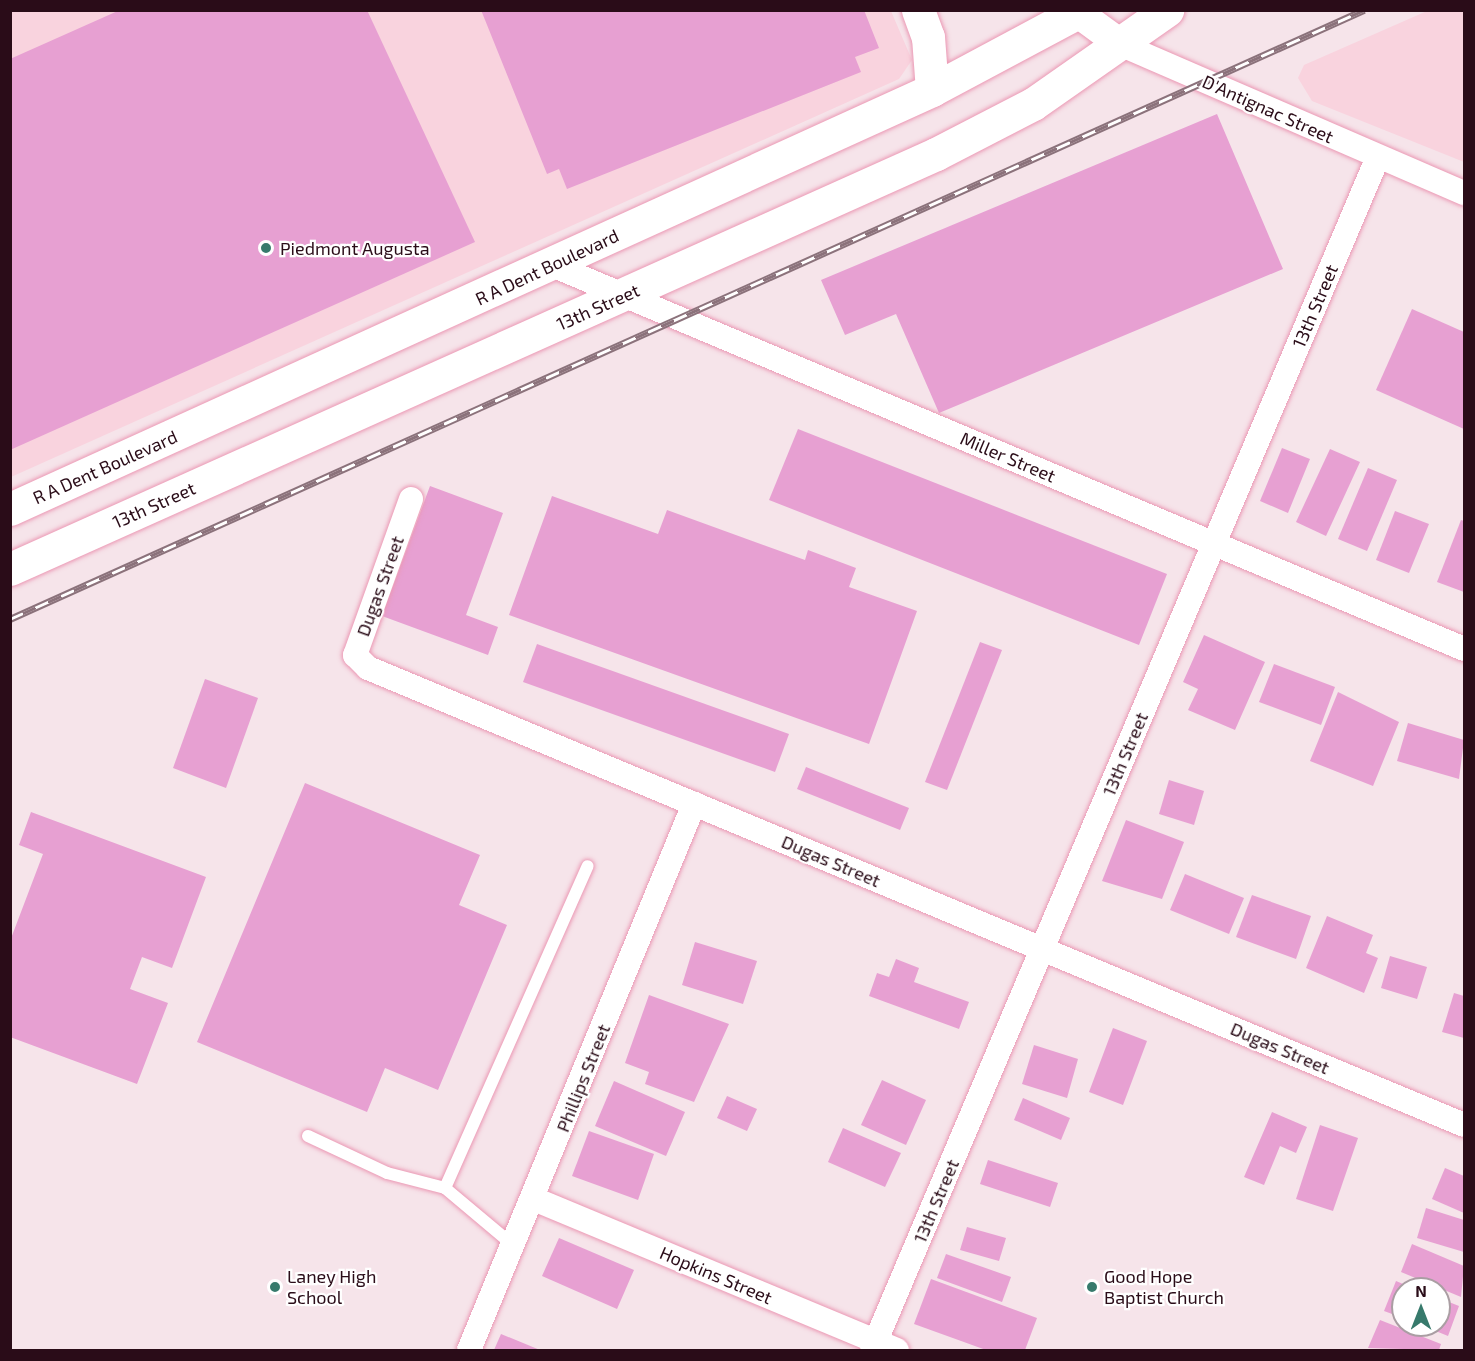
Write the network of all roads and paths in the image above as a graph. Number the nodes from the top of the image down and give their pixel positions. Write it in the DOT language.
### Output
graph roads {
  1 [pos="918,10"];
  2 [pos="1167,10"];
  3 [pos="1078,11"];
  4 [pos="1122,45"];
  5 [pos="932,90"];
  6 [pos="1378,157"];
  7 [pos="1464,193"];
  8 [pos="552,265"];
  9 [pos="624,296"];
  10 [pos="411,499"];
  11 [pos="10,509"];
  12 [pos="1214,544"];
  13 [pos="10,569"];
  14 [pos="1464,649"];
  15 [pos="694,804"];
  16 [pos="588,866"];
  17 [pos="1043,949"];
  18 [pos="1464,1125"];
  19 [pos="308,1136"];
  20 [pos="445,1188"];
  21 [pos="534,1199"];
  22 [pos="514,1246"];
  23 [pos="882,1348"];
  24 [pos="469,1350"];
  1 -- 5 [label="main road"];
  2 -- 4 [label="main road, 13th Street"];
  3 -- 4 [label="street, D'Antignac Street"];
  3 -- 5 [label="main road, R A Dent Boulevard"];
  4 -- 6 [label="street, D'Antignac Street"];
  4 -- 9 [label="main road, 13th Street"];
  5 -- 8 [label="main road, R A Dent Boulevard"];
  6 -- 7 [label="street, D'Antignac Street"];
  6 -- 12 [label="street, 13th Street"];
  8 -- 9 [label="street, Miller Street"];
  8 -- 11 [label="main road, R A Dent Boulevard"];
  9 -- 12 [label="street, Miller Street"];
  9 -- 13 [label="main road, 13th Street"];
  10 -- 15 [label="street, Dugas Street"];
  12 -- 14 [label="street, Miller Street"];
  12 -- 17 [label="street, 13th Street"];
  15 -- 17 [label="street, Dugas Street"];
  15 -- 21 [label="street, Phillips Street"];
  16 -- 20 [label="lane"];
  17 -- 18 [label="street, Dugas Street"];
  17 -- 23 [label="street, 13th Street"];
  19 -- 20 [label="lane"];
  20 -- 22 [label="lane"];
  21 -- 22 [label="street, Phillips Street"];
  21 -- 23 [label="street, Hopkins Street"];
  22 -- 24 [label="street, Phillips Street"];
}
